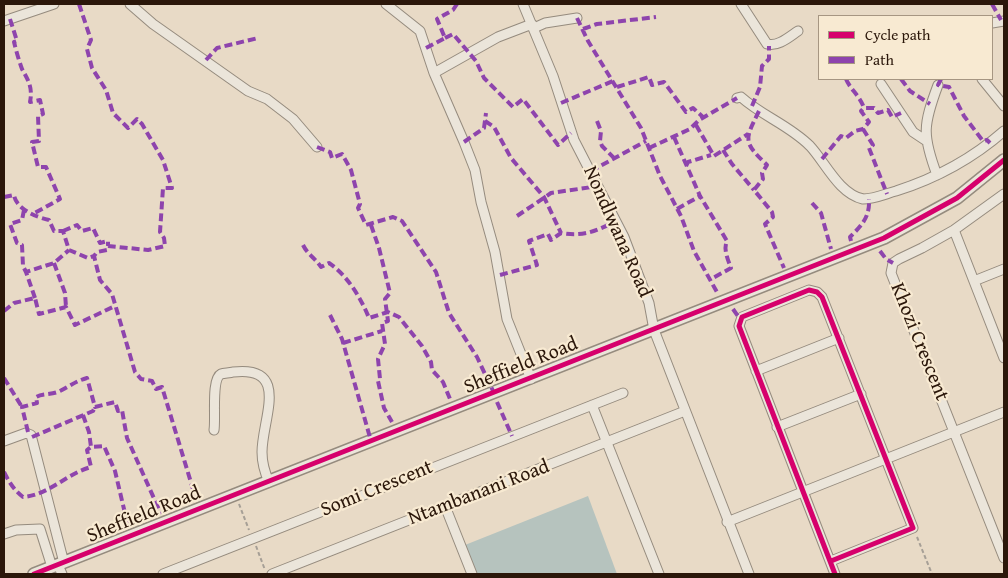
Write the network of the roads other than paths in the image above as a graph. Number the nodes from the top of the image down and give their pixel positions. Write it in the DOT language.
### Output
graph roads {
  1 [pos="54,4"];
  2 [pos="130,4"];
  3 [pos="386,4"];
  4 [pos="523,4"];
  5 [pos="741,4"];
  6 [pos="577,18"];
  7 [pos="4,21"];
  8 [pos="533,26"];
  9 [pos="798,31"];
  10 [pos="434,73"];
  11 [pos="983,80"];
  12 [pos="881,84"];
  13 [pos="938,85"];
  14 [pos="737,98"];
  15 [pos="1004,106"];
  16 [pos="1004,131"];
  17 [pos="925,140"];
  18 [pos="318,147"];
  19 [pos="1004,160"];
  20 [pos="937,175"];
  21 [pos="1004,194"];
  22 [pos="954,230"];
  23 [pos="1004,269"];
  24 [pos="974,281"];
  25 [pos="654,330"];
  26 [pos="1000,335"];
  27 [pos="839,338"];
  28 [pos="1004,358"];
  29 [pos="756,371"];
  30 [pos="530,379"];
  31 [pos="623,392"];
  32 [pos="861,394"];
  33 [pos="592,405"];
  34 [pos="685,411"];
  35 [pos="1004,412"];
  36 [pos="778,427"];
  37 [pos="214,430"];
  38 [pos="954,432"];
  39 [pos="4,441"];
  40 [pos="607,442"];
  41 [pos="887,459"];
  42 [pos="270,482"];
  43 [pos="803,492"];
  44 [pos="445,506"];
  45 [pos="727,522"];
  46 [pos="4,534"];
  47 [pos="1004,558"];
  48 [pos="831,561"];
  49 [pos="59,567"];
  50 [pos="34,574"];
  51 [pos="163,574"];
  52 [pos="272,574"];
  53 [pos="472,574"];
  54 [pos="659,574"];
  55 [pos="749,574"];
  56 [pos="835,574"];
  1 -- 7 [label="street"];
  2 -- 18 [label="street"];
  3 -- 10 [label="street"];
  4 -- 8 [label="street, Nondlwana Road"];
  5 -- 9 [label="street"];
  6 -- 8 [label="street"];
  8 -- 10 [label="street"];
  8 -- 25 [label="street, Nondlwana Road"];
  10 -- 30 [label="street"];
  11 -- 15 [label="street"];
  12 -- 17 [label="street"];
  13 -- 17 [label="street"];
  14 -- 20 [label="street"];
  16 -- 20 [label="street"];
  17 -- 20 [label="street"];
  19 -- 25 [label="street, Sheffield Road"];
  21 -- 22 [label="street, Khozi Crescent"];
  22 -- 24 [label="street"];
  22 -- 38 [label="street, Khozi Crescent"];
  23 -- 24 [label="street"];
  24 -- 26 [label="street"];
  25 -- 30 [label="street, Sheffield Road"];
  25 -- 34 [label="street, Nondlwana Road"];
  26 -- 28 [label="street"];
  27 -- 29 [label="street"];
  27 -- 29 [label="street"];
  27 -- 32 [label="street"];
  29 -- 36 [label="street"];
  30 -- 42 [label="street, Sheffield Road"];
  31 -- 33 [label="street, Somi Crescent"];
  32 -- 36 [label="street"];
  32 -- 41 [label="street"];
  33 -- 40 [label="street"];
  33 -- 51 [label="street, Somi Crescent"];
  34 -- 40 [label="street, Ntambanani Road"];
  34 -- 45 [label="street, Nondlwana Road"];
  35 -- 38 [label="street"];
  36 -- 43 [label="street"];
  37 -- 42 [label="street"];
  38 -- 41 [label="street"];
  38 -- 47 [label="street, Khozi Crescent"];
  39 -- 49 [label="street"];
  40 -- 44 [label="street, Ntambanani Road"];
  40 -- 54 [label="street"];
  41 -- 43 [label="street"];
  41 -- 48 [label="street"];
  42 -- 49 [label="street, Sheffield Road"];
  43 -- 45 [label="street"];
  43 -- 48 [label="street"];
  44 -- 52 [label="street, Ntambanani Road"];
  44 -- 53 [label="street"];
  45 -- 55 [label="street, Nondlwana Road"];
  46 -- 49 [label="street"];
  48 -- 56 [label="street"];
  49 -- 50 [label="street, Sheffield Road"];
}
